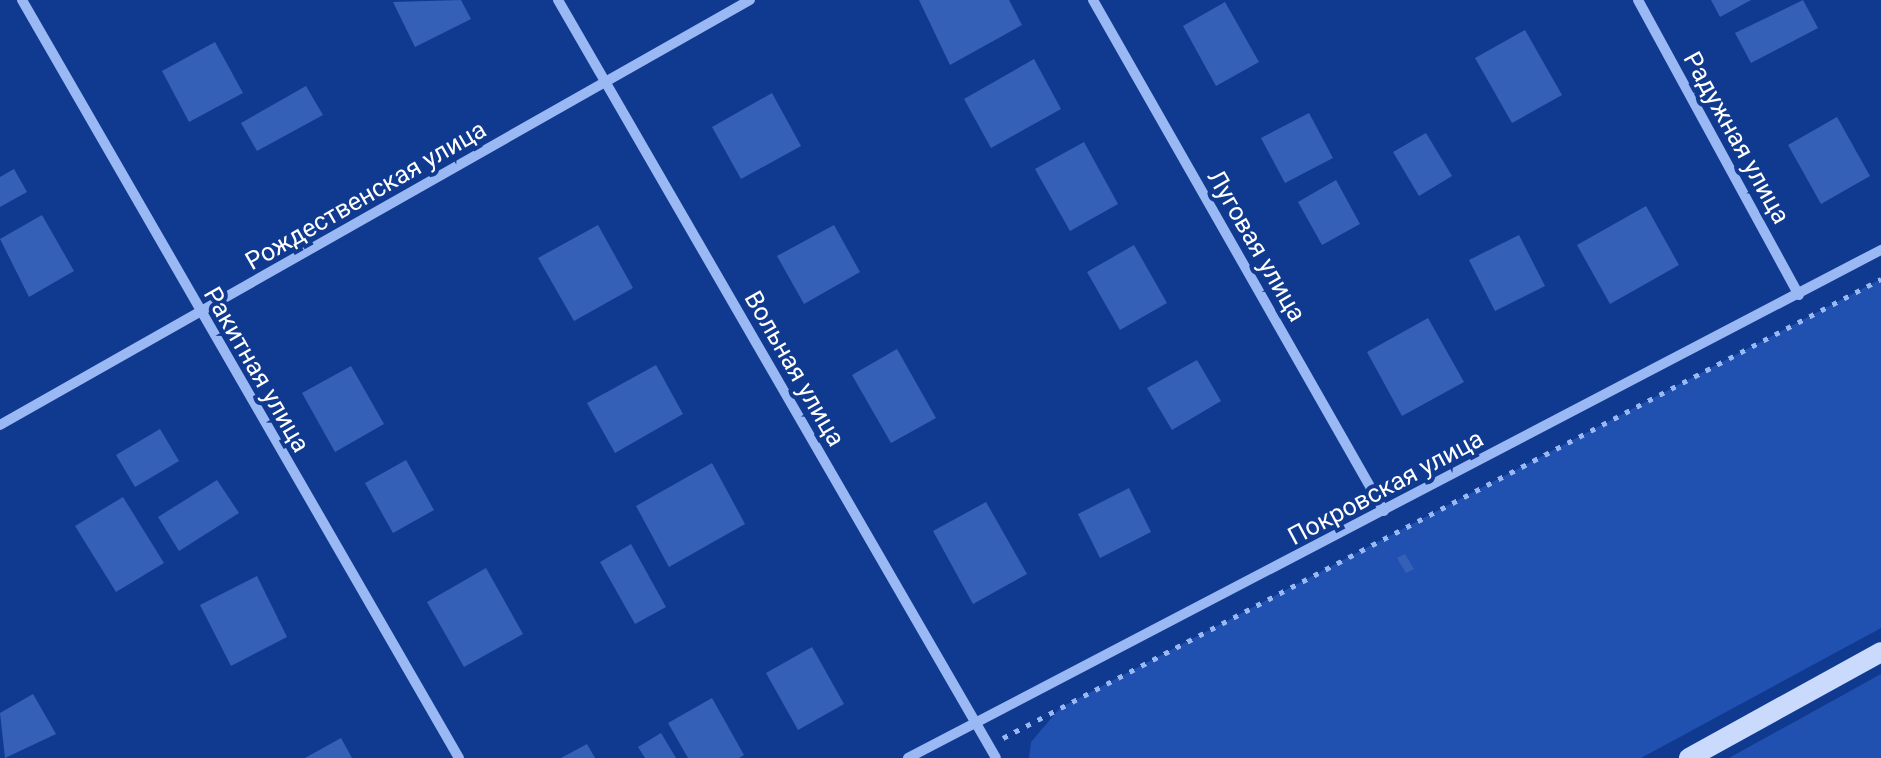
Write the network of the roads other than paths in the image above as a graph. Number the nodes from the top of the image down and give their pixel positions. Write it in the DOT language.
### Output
graph roads {
  1 [pos="22,0"];
  2 [pos="558,0"];
  3 [pos="750,0"];
  4 [pos="1093,0"];
  5 [pos="1638,0"];
  6 [pos="605,83"];
  7 [pos="1881,250"];
  8 [pos="1799,295"];
  9 [pos="199,314"];
  10 [pos="0,425"];
  11 [pos="1384,511"];
  12 [pos="1881,652"];
  13 [pos="978,724"];
  14 [pos="460,758"];
  15 [pos="908,758"];
  16 [pos="996,758"];
  17 [pos="1689,758"];
  1 -- 9 [label="street, Ракитная улица"];
  2 -- 6 [label="street, Вольная улица"];
  3 -- 6 [label="street, Рождественская улица"];
  4 -- 11 [label="street, Луговая улица"];
  5 -- 8 [label="street, Радужная улица"];
  6 -- 9 [label="street, Рождественская улица"];
  6 -- 13 [label="street, Вольная улица"];
  7 -- 8 [label="street, Покровская улица"];
  8 -- 11 [label="street, Покровская улица"];
  9 -- 10 [label="street, Рождественская улица"];
  9 -- 14 [label="street, Ракитная улица"];
  11 -- 13 [label="street, Покровская улица"];
  12 -- 17 [label="main road"];
  13 -- 15 [label="street, Покровская улица"];
  13 -- 16 [label="street, Вольная улица"];
}
